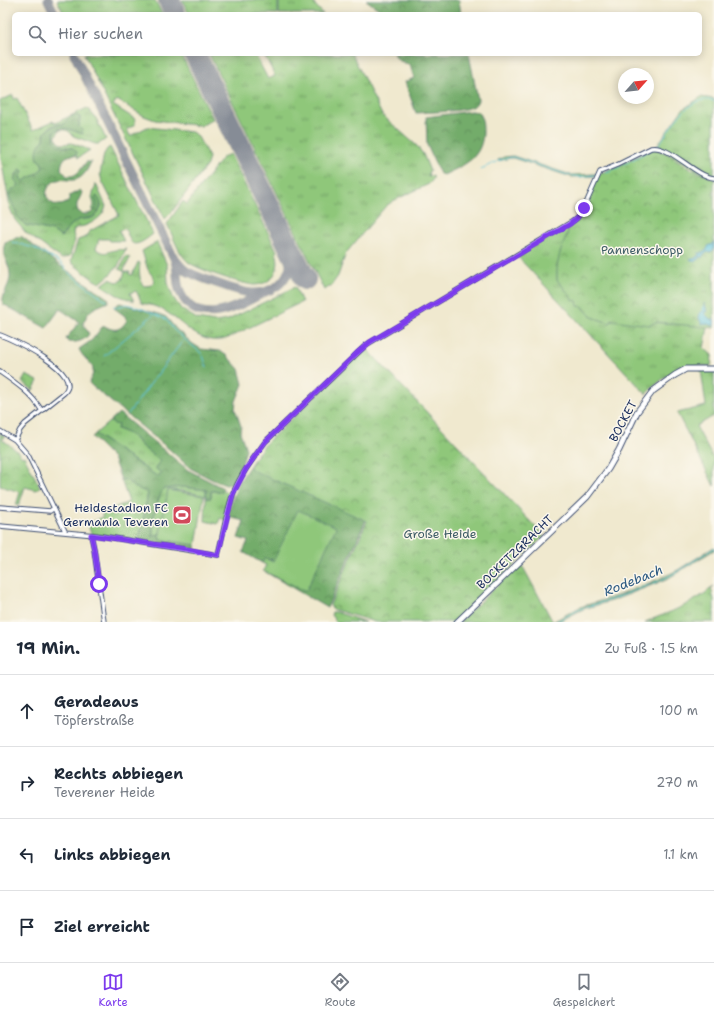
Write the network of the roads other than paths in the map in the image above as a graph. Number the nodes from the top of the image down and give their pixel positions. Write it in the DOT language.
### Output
graph roads {
  1 [pos="714,178"];
  2 [pos="0,334"];
  3 [pos="714,369"];
  4 [pos="0,372"];
  5 [pos="42,410"];
  6 [pos="0,431"];
  7 [pos="16,440"];
  8 [pos="587,497"];
  9 [pos="0,506"];
  10 [pos="54,508"];
  11 [pos="0,526"];
  12 [pos="65,531"];
  13 [pos="91,535"];
  14 [pos="104,622"];
  15 [pos="457,622"];
  1 -- 13 [label="street"];
  2 -- 5 [label="street"];
  3 -- 8 [label="street, BOCKET"];
  4 -- 5 [label="street"];
  5 -- 7 [label="street"];
  6 -- 7 [label="street"];
  7 -- 10 [label="street"];
  8 -- 15 [label="street, BOCKETZGRACHT"];
  9 -- 10 [label="street"];
  10 -- 12 [label="street"];
  11 -- 13 [label="street"];
  13 -- 14 [label="street"];
}
